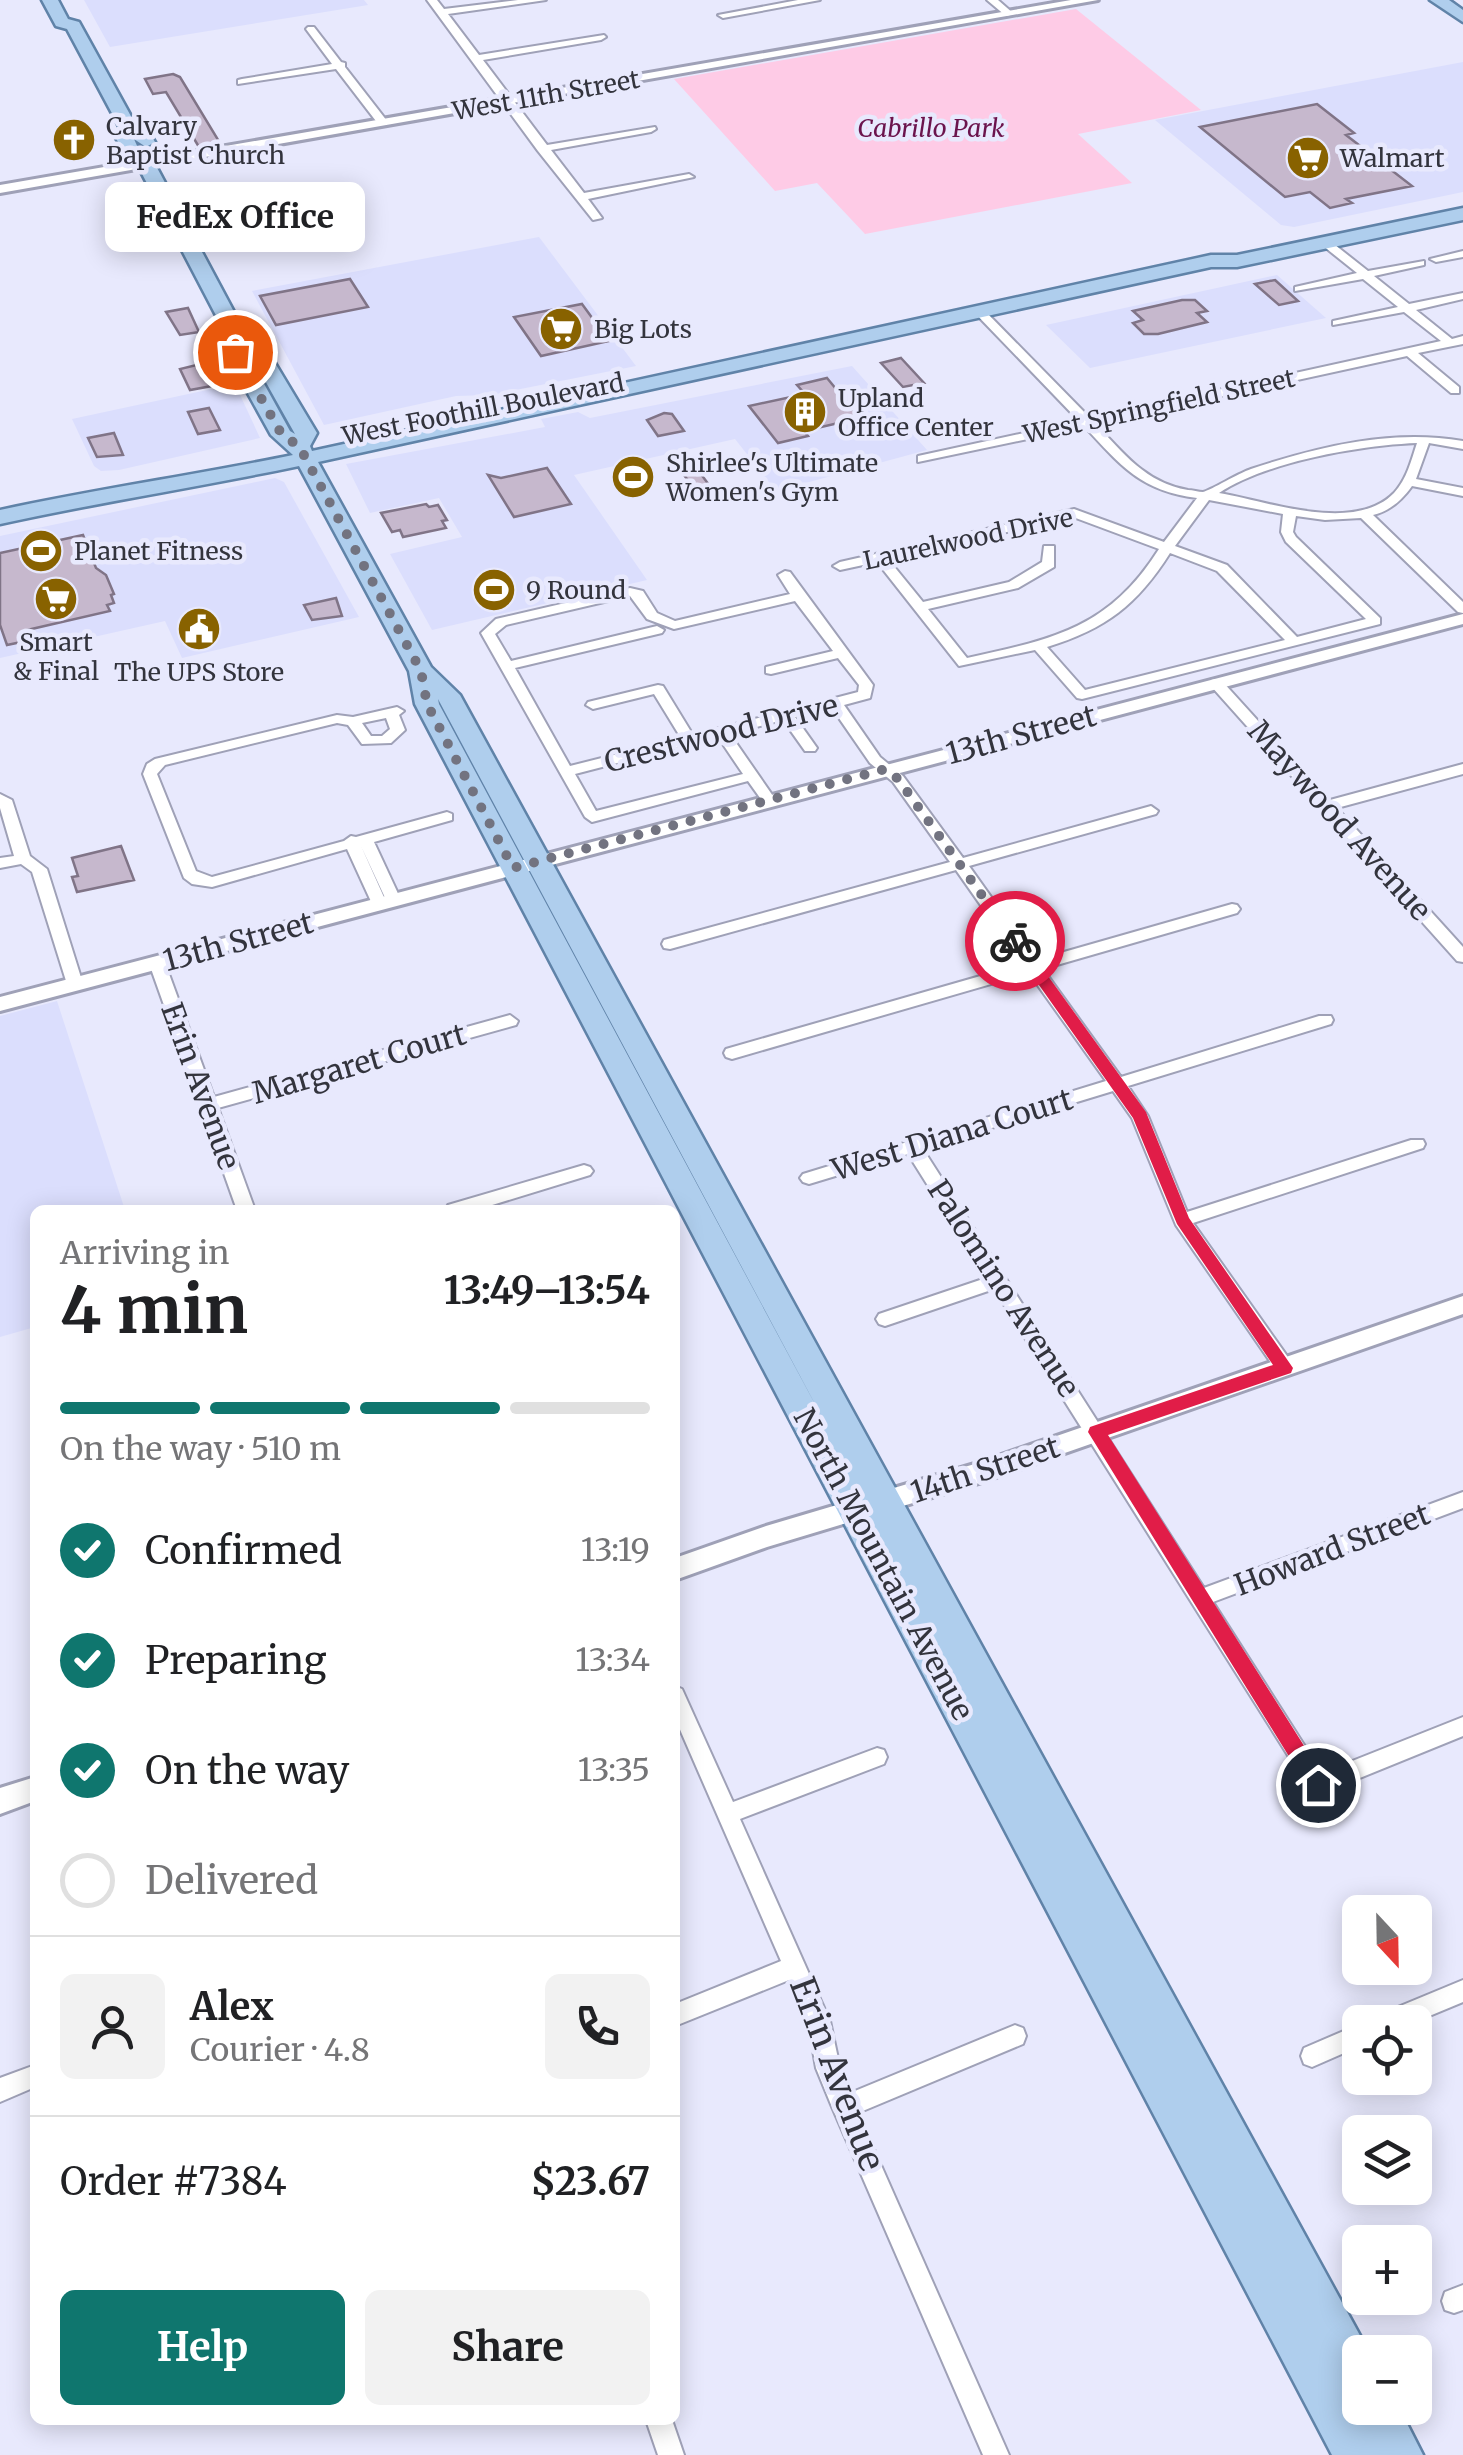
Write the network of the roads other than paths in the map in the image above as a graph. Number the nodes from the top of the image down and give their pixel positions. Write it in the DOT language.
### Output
graph roads {
  1 [pos="50,0"];
  2 [pos="68,0"];
  3 [pos="432,0"];
  4 [pos="541,0"];
  5 [pos="815,0"];
  6 [pos="992,0"];
  7 [pos="1092,0"];
  8 [pos="1438,0"];
  9 [pos="442,12"];
  10 [pos="1008,14"];
  11 [pos="723,16"];
  12 [pos="1463,17"];
  13 [pos="73,25"];
  14 [pos="311,29"];
  15 [pos="602,37"];
  16 [pos="478,58"];
  17 [pos="342,66"];
  18 [pos="242,82"];
  19 [pos="506,102"];
  20 [pos="383,124"];
  21 [pos="651,129"];
  22 [pos="542,148"];
  23 [pos="146,164"];
  24 [pos="689,177"];
  25 [pos="0,190"];
  26 [pos="580,197"];
  27 [pos="1461,210"];
  28 [pos="597,218"];
  29 [pos="1290,239"];
  30 [pos="1326,243"];
  31 [pos="1463,254"];
  32 [pos="1244,260"];
  33 [pos="1436,260"];
  34 [pos="1211,261"];
  35 [pos="1420,263"];
  36 [pos="1364,275"];
  37 [pos="1299,289"];
  38 [pos="1463,296"];
  39 [pos="1407,309"];
  40 [pos="980,312"];
  41 [pos="1337,323"];
  42 [pos="1456,342"];
  43 [pos="1410,352"];
  44 [pos="1455,390"];
  45 [pos="1087,422"];
  46 [pos="1424,439"];
  47 [pos="1463,444"];
  48 [pos="302,453"];
  49 [pos="926,464"];
  50 [pos="1412,482"];
  51 [pos="1463,492"];
  52 [pos="1203,498"];
  53 [pos="1290,512"];
  54 [pos="1370,515"];
  55 [pos="0,517"];
  56 [pos="1168,545"];
  57 [pos="1049,550"];
  58 [pos="880,557"];
  59 [pos="840,566"];
  60 [pos="785,575"];
  61 [pos="1453,592"];
  62 [pos="798,596"];
  63 [pos="920,608"];
  64 [pos="1463,609"];
  65 [pos="1463,618"];
  66 [pos="657,630"];
  67 [pos="1294,642"];
  68 [pos="1038,645"];
  69 [pos="841,653"];
  70 [pos="506,666"];
  71 [pos="771,670"];
  72 [pos="1216,683"];
  73 [pos="836,704"];
  74 [pos="593,705"];
  75 [pos="788,717"];
  76 [pos="353,722"];
  77 [pos="722,734"];
  78 [pos="690,741"];
  79 [pos="810,748"];
  80 [pos="1463,768"];
  81 [pos="886,769"];
  82 [pos="568,772"];
  83 [pos="752,776"];
  84 [pos="0,799"];
  85 [pos="768,799"];
  86 [pos="1327,806"];
  87 [pos="1151,811"];
  88 [pos="448,816"];
  89 [pos="358,839"];
  90 [pos="23,860"];
  91 [pos="0,864"];
  92 [pos="525,864"];
  93 [pos="959,864"];
  94 [pos="386,902"];
  95 [pos="1232,909"];
  96 [pos="670,944"];
  97 [pos="1463,957"];
  98 [pos="156,962"];
  99 [pos="1034,967"];
  100 [pos="76,984"];
  101 [pos="0,1004"];
  102 [pos="1325,1020"];
  103 [pos="510,1021"];
  104 [pos="732,1053"];
  105 [pos="1118,1084"];
  106 [pos="208,1105"];
  107 [pos="1417,1144"];
  108 [pos="912,1146"];
  109 [pos="584,1171"];
  110 [pos="809,1178"];
  111 [pos="244,1205"];
  112 [pos="471,1205"];
  113 [pos="1182,1220"];
  114 [pos="998,1281"];
  115 [pos="1463,1306"];
  116 [pos="885,1318"];
  117 [pos="1284,1368"];
  118 [pos="1096,1432"];
  119 [pos="1463,1500"];
  120 [pos="872,1506"];
  121 [pos="680,1567"];
  122 [pos="1201,1598"];
  123 [pos="680,1706"];
  124 [pos="1463,1726"];
  125 [pos="877,1757"];
  126 [pos="30,1790"];
  127 [pos="0,1801"];
  128 [pos="727,1814"];
  129 [pos="796,1966"];
  130 [pos="1463,1991"];
  131 [pos="1430,2005"];
  132 [pos="680,2013"];
  133 [pos="1015,2036"];
  134 [pos="1342,2043"];
  135 [pos="1312,2056"];
  136 [pos="30,2078"];
  137 [pos="0,2090"];
  138 [pos="844,2107"];
  139 [pos="1342,2347"];
  140 [pos="661,2425"];
  141 [pos="1385,2425"];
  142 [pos="671,2455"];
  143 [pos="996,2455"];
  144 [pos="1356,2455"];
  145 [pos="1402,2455"];
  1 -- 13 [label="main road, North Mountain Avenue"];
  2 -- 13 [label="main road, North Mountain Avenue"];
  3 -- 9 [label="street"];
  4 -- 9 [label="street"];
  5 -- 11 [label="street"];
  6 -- 10 [label="street"];
  7 -- 10 [label="street, West 11th Street"];
  8 -- 12 [label="main road"];
  9 -- 16 [label="street"];
  10 -- 19 [label="street, West 11th Street"];
  13 -- 23 [label="main road, North Mountain Avenue"];
  14 -- 17 [label="street"];
  15 -- 16 [label="street"];
  16 -- 19 [label="street"];
  17 -- 18 [label="street"];
  17 -- 20 [label="street"];
  19 -- 20 [label="street, West 11th Street"];
  19 -- 22 [label="street"];
  20 -- 23 [label="street, West 11th Street"];
  21 -- 22 [label="street"];
  22 -- 26 [label="street"];
  23 -- 25 [label="street, West 11th Street"];
  23 -- 48 [label="main road, North Mountain Avenue"];
  24 -- 26 [label="street"];
  26 -- 28 [label="street"];
  27 -- 29 [label="main road, West Foothill Boulevard"];
  27 -- 30 [label="main road, West Foothill Boulevard"];
  29 -- 32 [label="main road"];
  29 -- 34 [label="main road, West Foothill Boulevard"];
  30 -- 32 [label="main road, West Foothill Boulevard"];
  30 -- 36 [label="street"];
  31 -- 33 [label="street"];
  32 -- 34 [label="main road, West Foothill Boulevard"];
  34 -- 40 [label="main road, West Foothill Boulevard"];
  35 -- 36 [label="street"];
  36 -- 37 [label="street"];
  36 -- 39 [label="street"];
  38 -- 39 [label="street"];
  39 -- 41 [label="street"];
  39 -- 42 [label="street"];
  40 -- 45 [label="street"];
  40 -- 48 [label="main road, West Foothill Boulevard"];
  42 -- 43 [label="street, West Springfield Street"];
  43 -- 44 [label="street"];
  43 -- 45 [label="street, West Springfield Street"];
  45 -- 49 [label="street, West Springfield Street"];
  45 -- 52 [label="street"];
  46 -- 47 [label="street"];
  46 -- 50 [label="street"];
  46 -- 52 [label="street"];
  48 -- 55 [label="main road, West Foothill Boulevard"];
  48 -- 92 [label="main road, North Mountain Avenue"];
  50 -- 51 [label="street"];
  50 -- 54 [label="street"];
  52 -- 53 [label="street"];
  52 -- 56 [label="street"];
  53 -- 54 [label="street"];
  53 -- 67 [label="street"];
  54 -- 61 [label="street"];
  56 -- 58 [label="street, Laurelwood Drive"];
  56 -- 67 [label="street, Laurelwood Drive"];
  56 -- 68 [label="street"];
  57 -- 63 [label="street"];
  58 -- 59 [label="street, Laurelwood Drive"];
  58 -- 63 [label="street"];
  60 -- 62 [label="street"];
  61 -- 64 [label="street"];
  62 -- 69 [label="street"];
  62 -- 70 [label="street"];
  63 -- 68 [label="street"];
  65 -- 72 [label="street, 13th Street"];
  66 -- 70 [label="street"];
  67 -- 68 [label="street"];
  69 -- 71 [label="street"];
  69 -- 73 [label="street, Crestwood Drive"];
  70 -- 82 [label="street"];
  72 -- 81 [label="street, 13th Street"];
  72 -- 86 [label="street, Maywood Avenue"];
  73 -- 75 [label="street, Crestwood Drive"];
  73 -- 81 [label="street"];
  74 -- 78 [label="street"];
  75 -- 77 [label="street, Crestwood Drive"];
  75 -- 79 [label="street"];
  76 -- 76 [label="street"];
  76 -- 89 [label="street"];
  77 -- 78 [label="street, Crestwood Drive"];
  77 -- 83 [label="street"];
  78 -- 82 [label="street, Crestwood Drive"];
  80 -- 86 [label="street"];
  81 -- 85 [label="street, 13th Street"];
  81 -- 93 [label="street"];
  82 -- 83 [label="street"];
  83 -- 85 [label="street"];
  84 -- 90 [label="street"];
  85 -- 92 [label="street, 13th Street"];
  86 -- 97 [label="street, Maywood Avenue"];
  87 -- 93 [label="street"];
  88 -- 89 [label="street"];
  89 -- 94 [label="street"];
  90 -- 91 [label="street"];
  90 -- 100 [label="street"];
  92 -- 94 [label="street, 13th Street"];
  92 -- 120 [label="main road, North Mountain Avenue"];
  93 -- 96 [label="street"];
  93 -- 99 [label="street"];
  94 -- 98 [label="street, 13th Street"];
  95 -- 99 [label="street"];
  98 -- 100 [label="street, 13th Street"];
  98 -- 106 [label="street, Erin Avenue"];
  99 -- 104 [label="street"];
  99 -- 105 [label="street"];
  100 -- 101 [label="street, 13th Street"];
  102 -- 105 [label="street, West Diana Court"];
  103 -- 106 [label="street, Margaret Court"];
  105 -- 108 [label="street, West Diana Court"];
  105 -- 113 [label="street"];
  106 -- 111 [label="street, Erin Avenue"];
  107 -- 113 [label="street"];
  108 -- 110 [label="street, West Diana Court"];
  108 -- 114 [label="street, Palomino Avenue"];
  109 -- 112 [label="street"];
  113 -- 117 [label="street"];
  114 -- 116 [label="street"];
  114 -- 118 [label="street, Palomino Avenue"];
  115 -- 117 [label="street, 14th Street"];
  117 -- 118 [label="street, 14th Street"];
  118 -- 120 [label="street, 14th Street"];
  118 -- 122 [label="street, Palomino Avenue"];
  119 -- 122 [label="street, Howard Street"];
  120 -- 121 [label="street, 14th Street"];
  120 -- 139 [label="main road, North Mountain Avenue"];
  120 -- 144 [label="main road, North Mountain Avenue"];
  122 -- 124 [label="street, Palomino Avenue"];
  123 -- 128 [label="street, Erin Avenue"];
  125 -- 128 [label="street"];
  126 -- 127 [label="street"];
  128 -- 129 [label="street, Erin Avenue"];
  129 -- 132 [label="street"];
  129 -- 138 [label="street, Erin Avenue"];
  130 -- 131 [label="street"];
  133 -- 138 [label="street"];
  134 -- 135 [label="street"];
  136 -- 137 [label="street"];
  138 -- 143 [label="street, Erin Avenue"];
  140 -- 142 [label="street"];
  141 -- 145 [label="main road"];
}
